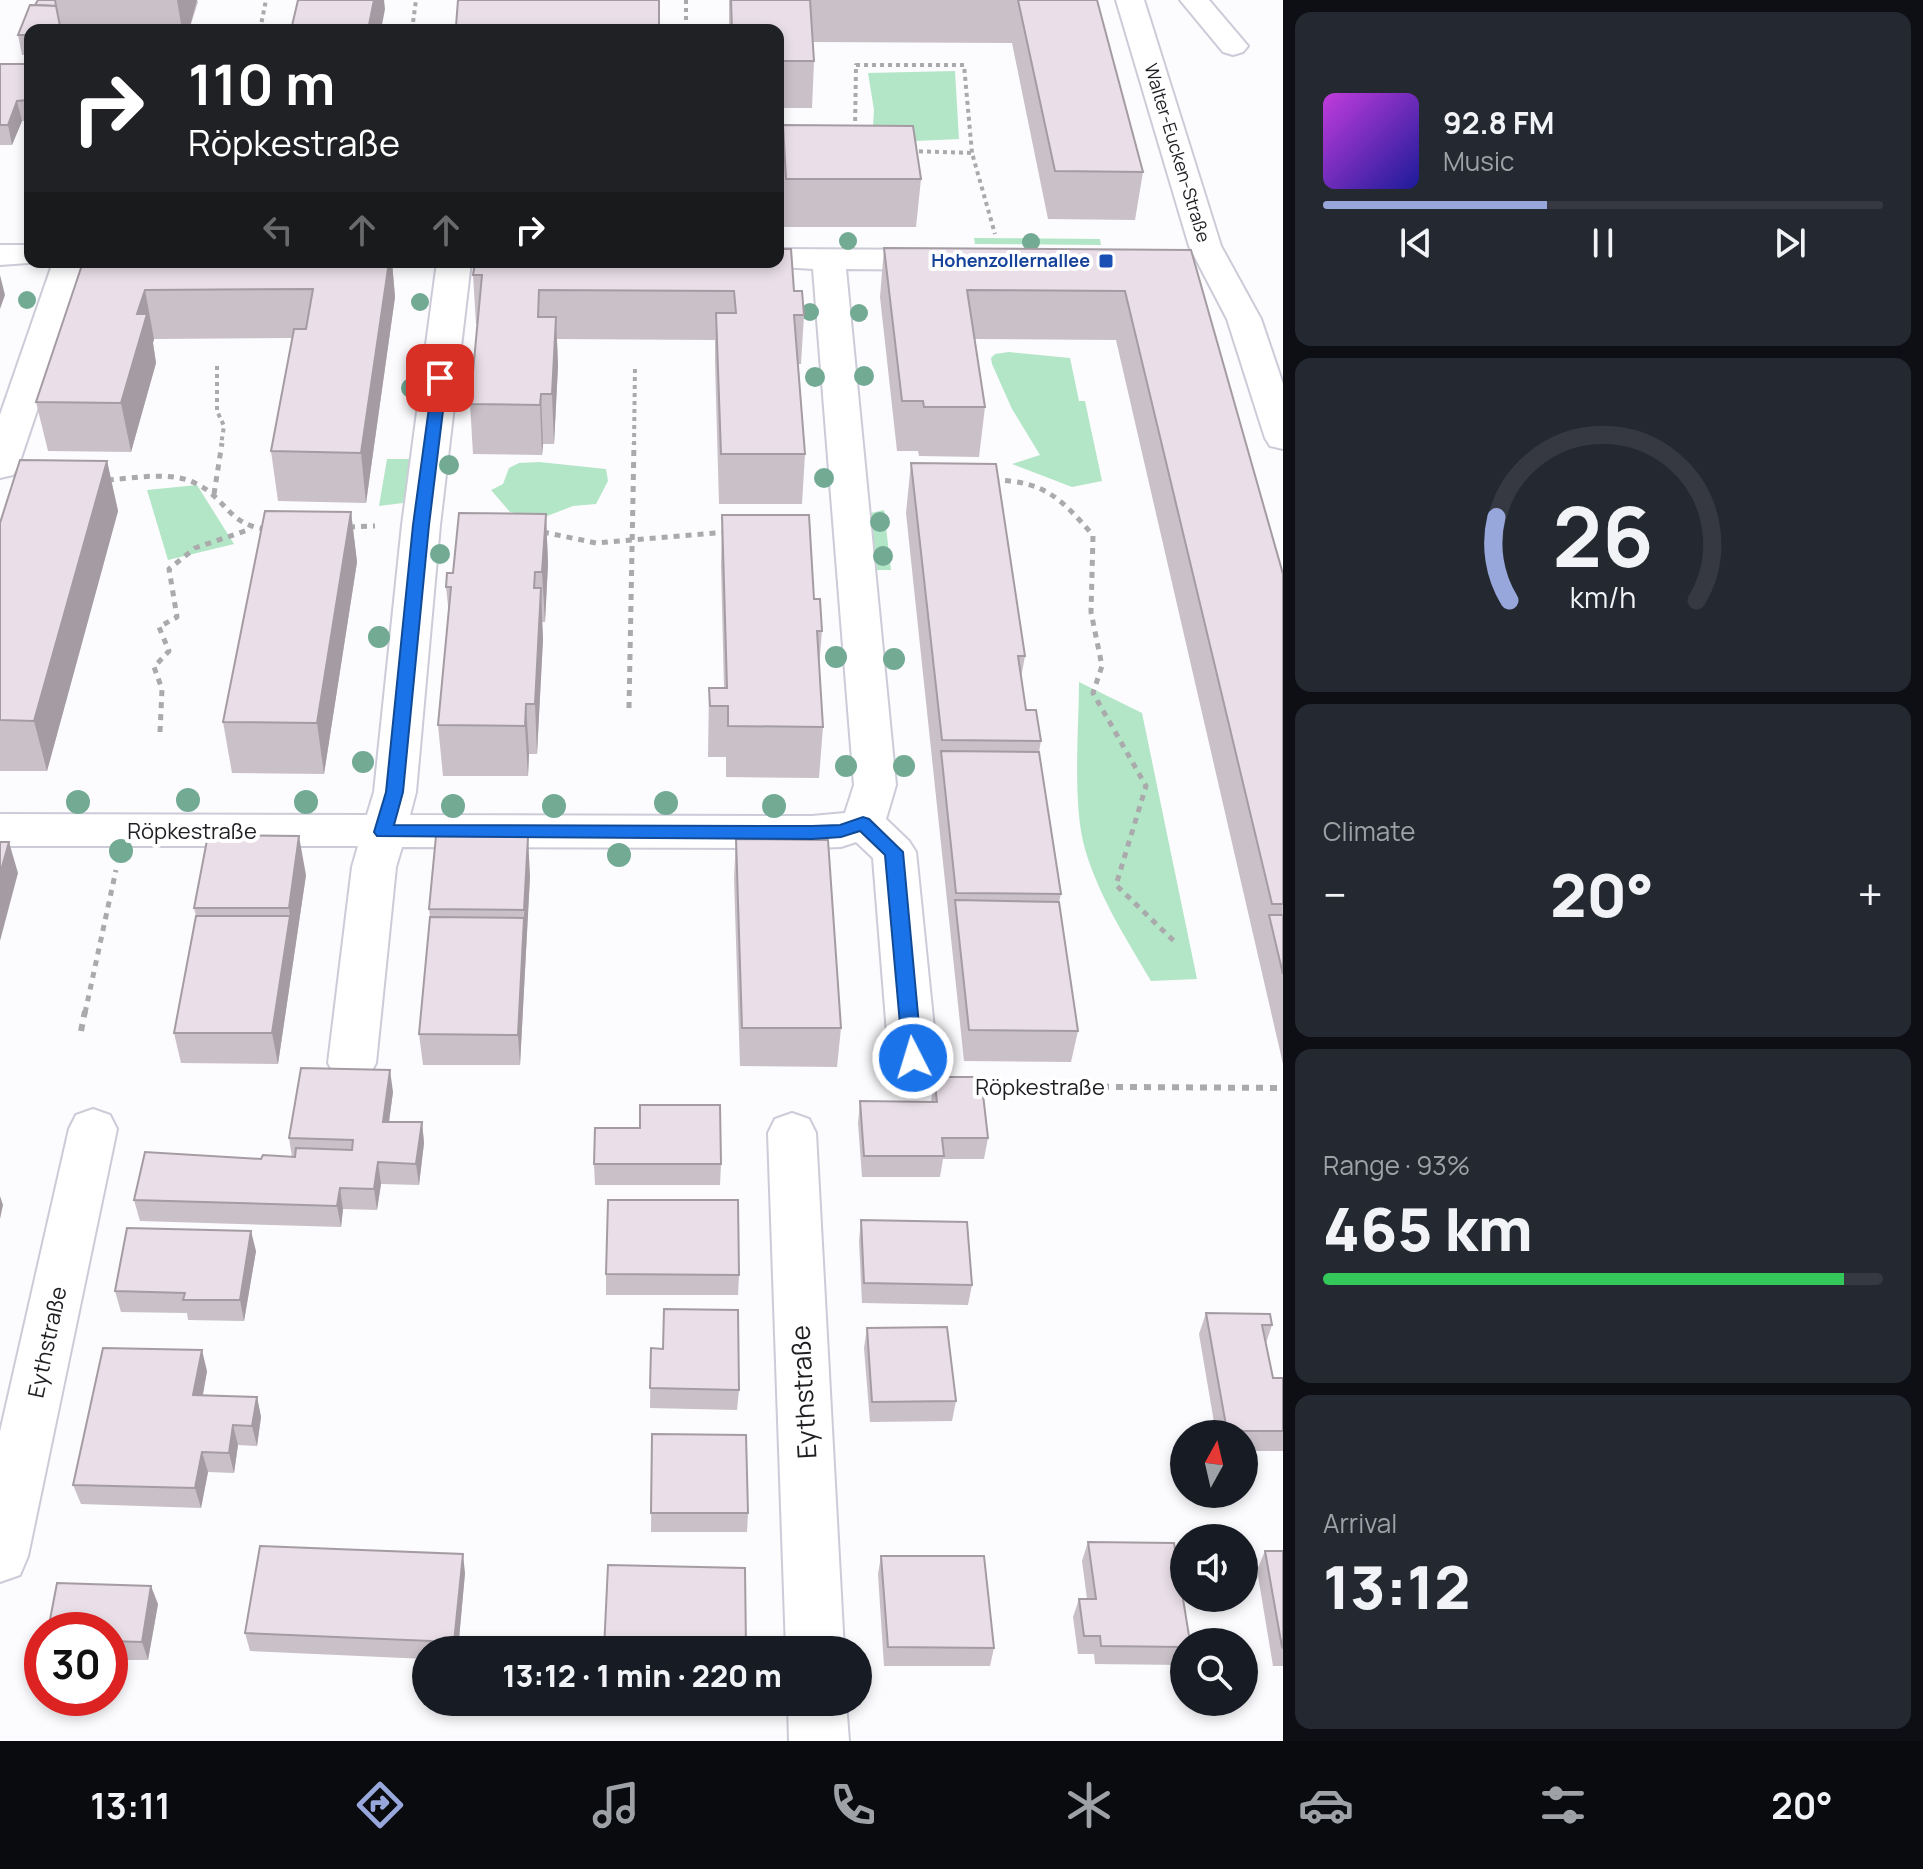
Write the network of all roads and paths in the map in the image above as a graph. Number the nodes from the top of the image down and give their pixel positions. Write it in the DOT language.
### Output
graph roads {
  1 [pos="266,0"];
  2 [pos="416,0"];
  3 [pos="686,0"];
  4 [pos="1130,0"];
  5 [pos="1194,0"];
  6 [pos="261,24"];
  7 [pos="413,24"];
  8 [pos="686,24"];
  9 [pos="1233,46"];
  10 [pos="855,136"];
  11 [pos="899,151"];
  12 [pos="972,153"];
  13 [pos="995,234"];
  14 [pos="0,255"];
  15 [pos="24,255"];
  16 [pos="784,259"];
  17 [pos="829,259"];
  18 [pos="968,260"];
  19 [pos="68,268"];
  20 [pos="453,268"];
  21 [pos="217,366"];
  22 [pos="635,366"];
  23 [pos="1283,438"];
  24 [pos="0,467"];
  25 [pos="97,481"];
  26 [pos="214,494"];
  27 [pos="421,525"];
  28 [pos="344,527"];
  29 [pos="282,528"];
  30 [pos="251,529"];
  31 [pos="1093,693"];
  32 [pos="629,708"];
  33 [pos="160,732"];
  34 [pos="863,823"];
  35 [pos="0,830"];
  36 [pos="383,832"];
  37 [pos="117,865"];
  38 [pos="1177,944"];
  39 [pos="81,1031"];
  40 [pos="913,1058"];
  41 [pos="352,1063"];
  42 [pos="1283,1088"];
  43 [pos="93,1129"];
  44 [pos="792,1133"];
  45 [pos="0,1556"];
  46 [pos="814,1636"];
  47 [pos="818,1716"];
  48 [pos="819,1741"];
  1 -- 6 [label="path"];
  2 -- 7 [label="path"];
  3 -- 8 [label="path"];
  4 -- 23 [label="street, Walter-Eucken-Straße"];
  5 -- 9 [label="street"];
  10 -- 12 [label="path"];
  11 -- 12 [label="path"];
  12 -- 13 [label="path"];
  14 -- 15 [label="street"];
  16 -- 17 [label="street"];
  17 -- 18 [label="street"];
  17 -- 34 [label="street"];
  19 -- 24 [label="street"];
  20 -- 27 [label="street"];
  21 -- 26 [label="path"];
  22 -- 32 [label="path"];
  25 -- 26 [label="path"];
  26 -- 30 [label="path"];
  27 -- 28 [label="path"];
  27 -- 36 [label="street"];
  29 -- 30 [label="path"];
  30 -- 33 [label="path"];
  31 -- 38 [label="path"];
  34 -- 36 [label="street, Röpkestraße"];
  34 -- 40 [label="street"];
  35 -- 36 [label="street, Röpkestraße"];
  36 -- 41 [label="street"];
  37 -- 39 [label="path"];
  40 -- 42 [label="path, Röpkestraße"];
  43 -- 45 [label="street, Eythstraße"];
  44 -- 46 [label="street, Eythstraße"];
  47 -- 48 [label="street"];
}
